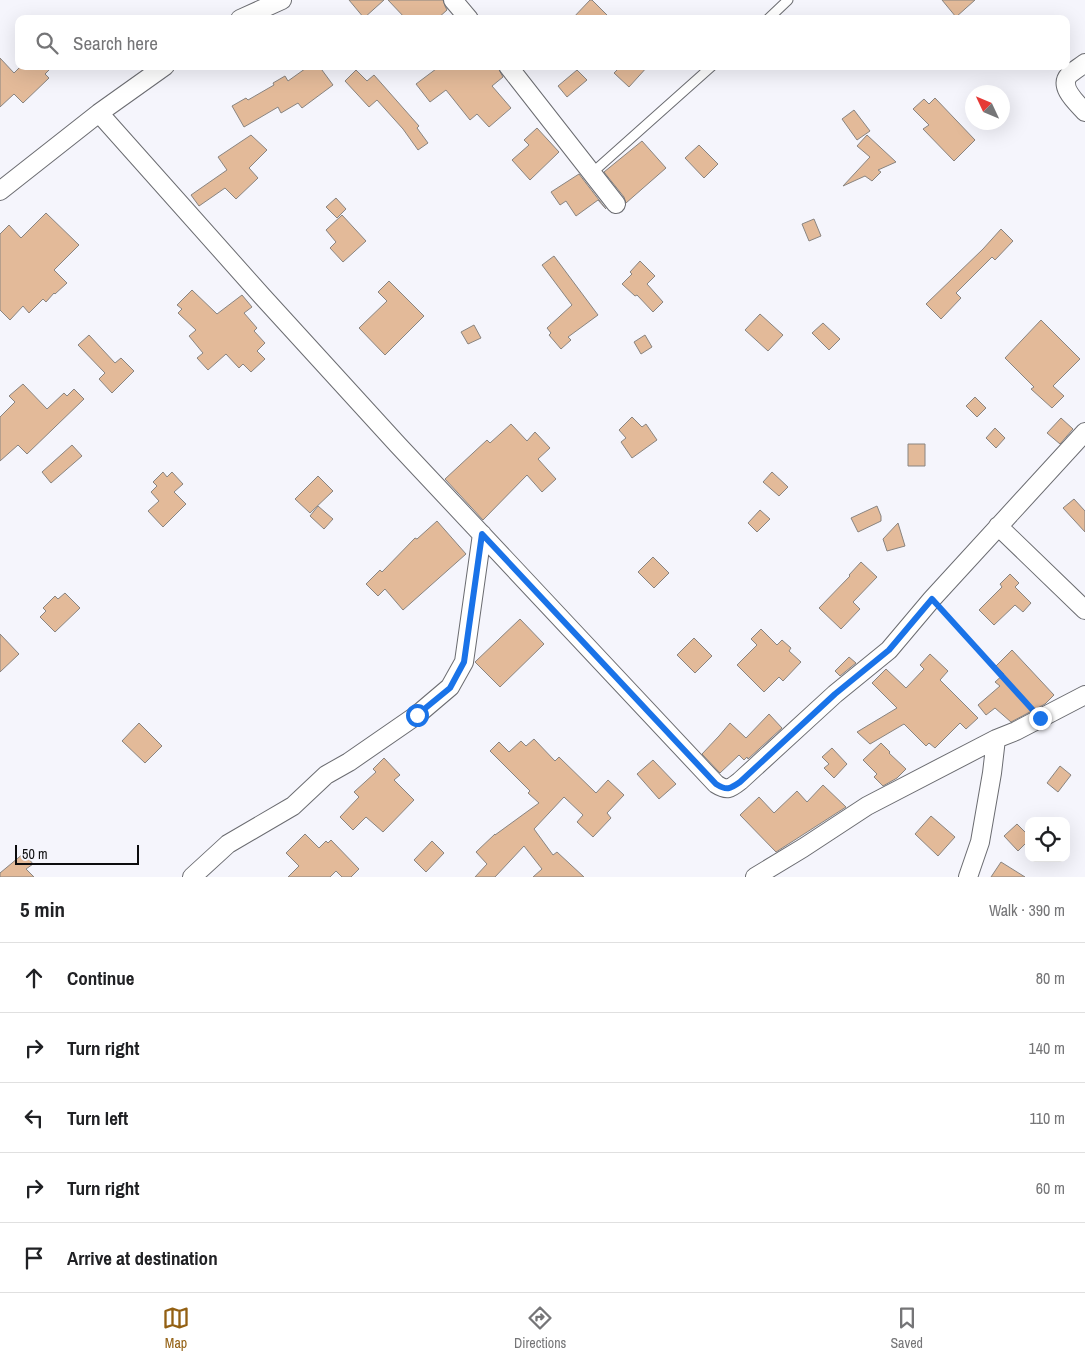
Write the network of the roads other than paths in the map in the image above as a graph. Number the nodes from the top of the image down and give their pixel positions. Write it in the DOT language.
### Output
graph roads {
  1 [pos="282,0"];
  2 [pos="453,0"];
  3 [pos="788,0"];
  4 [pos="249,15"];
  5 [pos="466,15"];
  6 [pos="772,15"];
  7 [pos="1085,63"];
  8 [pos="160,70"];
  9 [pos="511,70"];
  10 [pos="708,70"];
  11 [pos="1085,112"];
  12 [pos="99,113"];
  13 [pos="592,173"];
  14 [pos="0,191"];
  15 [pos="616,204"];
  16 [pos="1085,432"];
  17 [pos="998,526"];
  18 [pos="482,534"];
  19 [pos="1085,610"];
  20 [pos="1085,695"];
  21 [pos="996,739"];
  22 [pos="192,877"];
  23 [pos="755,877"];
  24 [pos="968,877"];
  1 -- 4 [label="street"];
  2 -- 5 [label="street"];
  3 -- 6 [label="lane"];
  7 -- 11 [label="street"];
  8 -- 12 [label="street"];
  9 -- 13 [label="street"];
  10 -- 13 [label="lane"];
  12 -- 14 [label="street"];
  12 -- 18 [label="street"];
  13 -- 15 [label="street"];
  16 -- 17 [label="street"];
  17 -- 18 [label="street"];
  17 -- 19 [label="street"];
  18 -- 22 [label="street"];
  20 -- 21 [label="street"];
  21 -- 23 [label="street"];
  21 -- 24 [label="street"];
}
